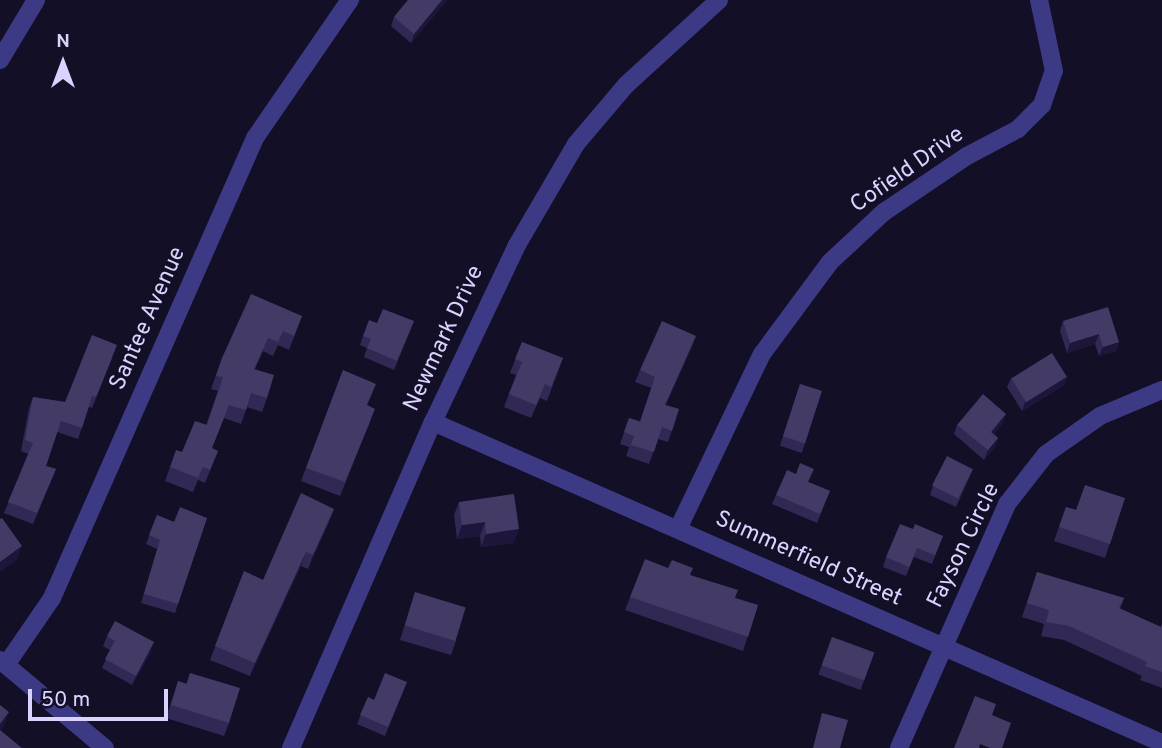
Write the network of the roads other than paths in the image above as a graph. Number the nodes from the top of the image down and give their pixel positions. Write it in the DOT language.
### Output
graph roads {
  1 [pos="36,0"];
  2 [pos="350,0"];
  3 [pos="719,0"];
  4 [pos="1039,0"];
  5 [pos="0,60"];
  6 [pos="1162,390"];
  7 [pos="433,422"];
  8 [pos="678,529"];
  9 [pos="943,647"];
  10 [pos="3,663"];
  11 [pos="1162,743"];
  12 [pos="105,748"];
  13 [pos="291,748"];
  14 [pos="899,748"];
  1 -- 5 [label="street"];
  2 -- 10 [label="street, Santee Avenue"];
  3 -- 7 [label="street, Newmark Drive"];
  4 -- 8 [label="street, Cofield Drive"];
  6 -- 9 [label="street, Fayson Circle"];
  7 -- 8 [label="street, Summerfield Street"];
  7 -- 13 [label="street, Newmark Drive"];
  8 -- 9 [label="street, Summerfield Street"];
  9 -- 11 [label="street, Summerfield Street"];
  9 -- 14 [label="street, Fayson Circle"];
  10 -- 12 [label="street"];
}
